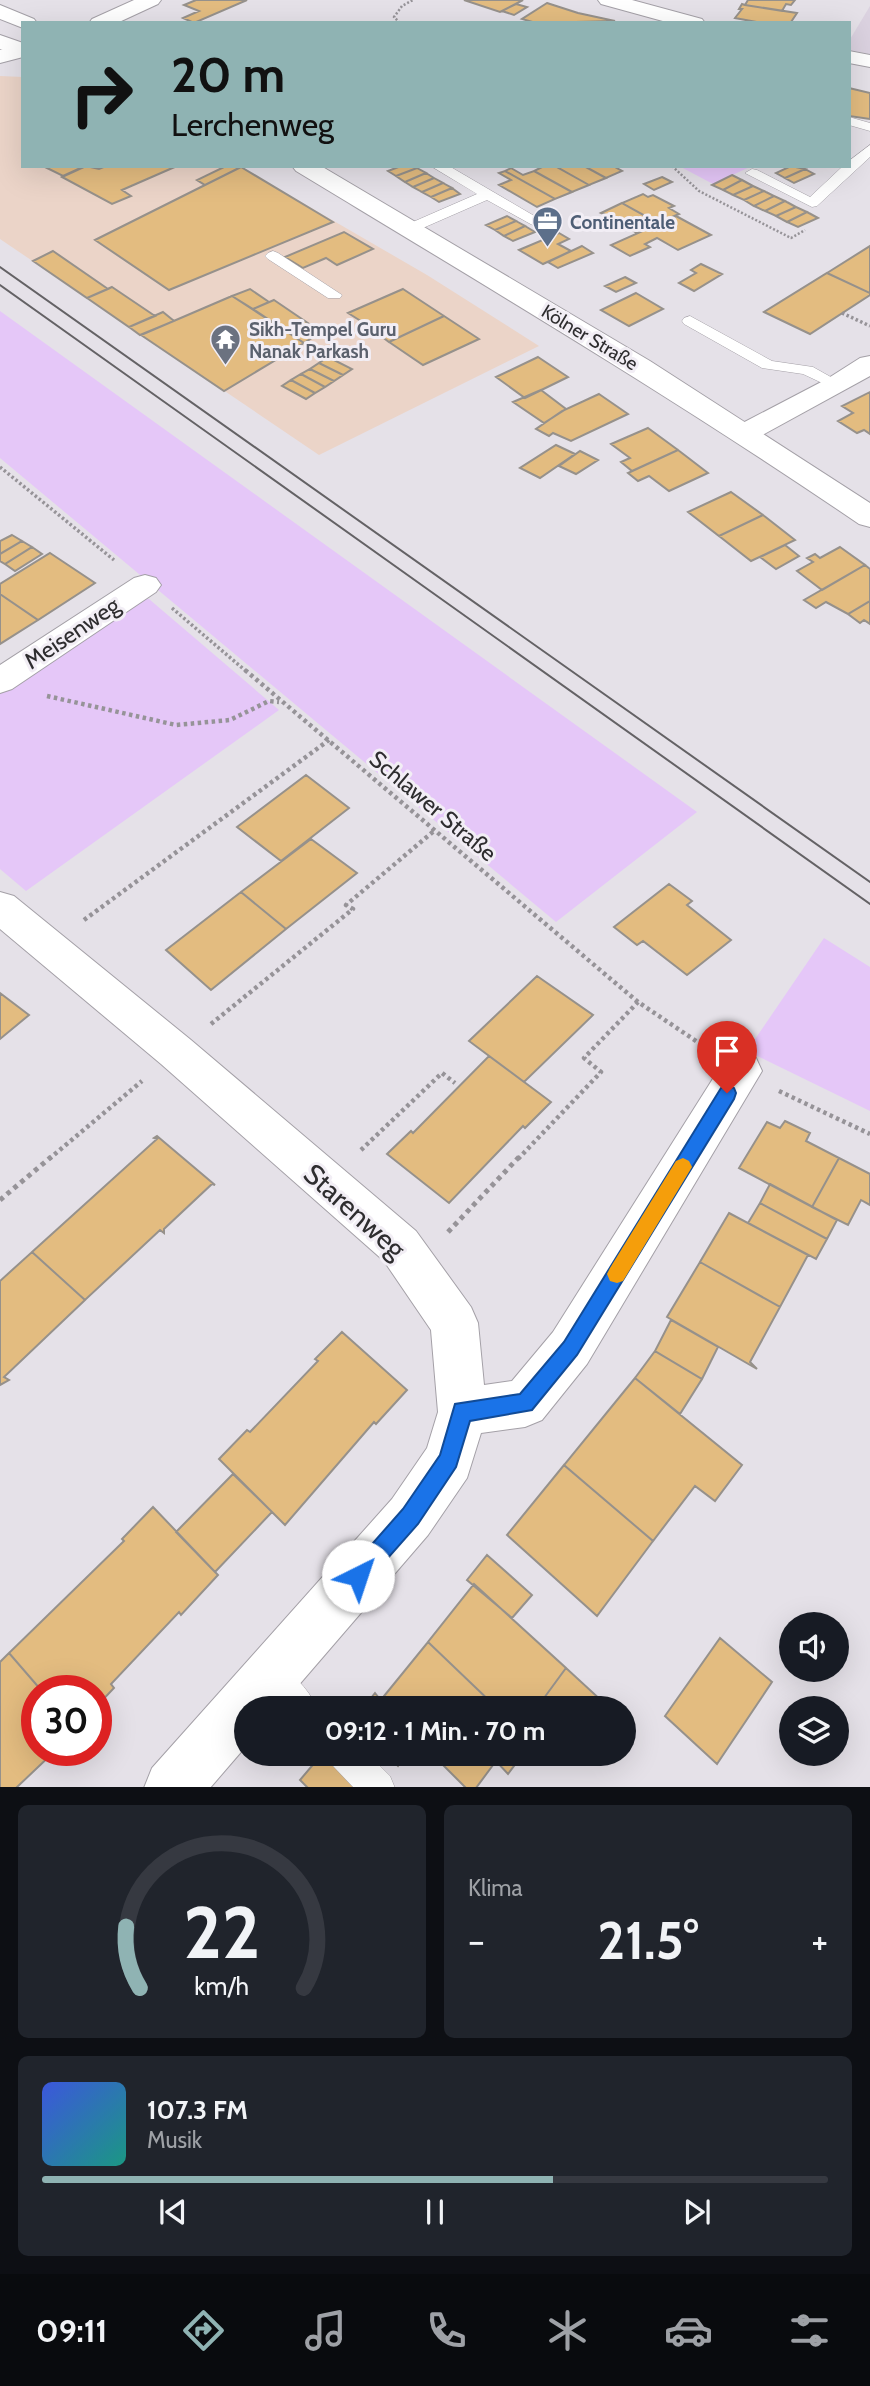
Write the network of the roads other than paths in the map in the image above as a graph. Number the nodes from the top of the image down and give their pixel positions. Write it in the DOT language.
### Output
graph roads {
  1 [pos="151,0"];
  2 [pos="608,0"];
  3 [pos="700,0"];
  4 [pos="0,11"];
  5 [pos="686,20"];
  6 [pos="22,21"];
  7 [pos="104,21"];
  8 [pos="0,41"];
  9 [pos="21,51"];
  10 [pos="21,51"];
  11 [pos="0,57"];
  12 [pos="851,57"];
  13 [pos="870,61"];
  14 [pos="851,122"];
  15 [pos="870,127"];
  16 [pos="870,149"];
  17 [pos="851,166"];
  18 [pos="307,168"];
  19 [pos="442,168"];
  20 [pos="849,168"];
  21 [pos="751,173"];
  22 [pos="488,194"];
  23 [pos="541,224"];
  24 [pos="411,228"];
  25 [pos="273,256"];
  26 [pos="334,295"];
  27 [pos="690,321"];
  28 [pos="870,364"];
  29 [pos="837,385"];
  30 [pos="745,433"];
  31 [pos="870,517"];
  32 [pos="145,585"];
  33 [pos="0,681"];
  34 [pos="0,907"];
  35 [pos="741,1071"];
  36 [pos="462,1412"];
  37 [pos="286,1692"];
  38 [pos="357,1766"];
  39 [pos="172,1787"];
  40 [pos="377,1787"];
  1 -- 7 [label="street"];
  2 -- 5 [label="street"];
  3 -- 5 [label="street"];
  4 -- 6 [label="street"];
  8 -- 9 [label="street"];
  10 -- 11 [label="street"];
  12 -- 13 [label="street"];
  14 -- 15 [label="lane"];
  16 -- 17 [label="lane"];
  18 -- 24 [label="street, Kölner Straße"];
  19 -- 22 [label="lane"];
  20 -- 21 [label="lane"];
  22 -- 23 [label="lane"];
  22 -- 24 [label="lane"];
  24 -- 30 [label="street, Kölner Straße"];
  25 -- 26 [label="lane"];
  27 -- 29 [label="lane"];
  28 -- 29 [label="street"];
  29 -- 30 [label="street"];
  30 -- 31 [label="street, Kölner Straße"];
  32 -- 33 [label="street, Meisenweg"];
  34 -- 36 [label="street, Starenweg"];
  35 -- 36 [label="street"];
  36 -- 37 [label="street, Starenweg"];
  37 -- 39 [label="street, Starenweg"];
  38 -- 40 [label="lane"];
}
